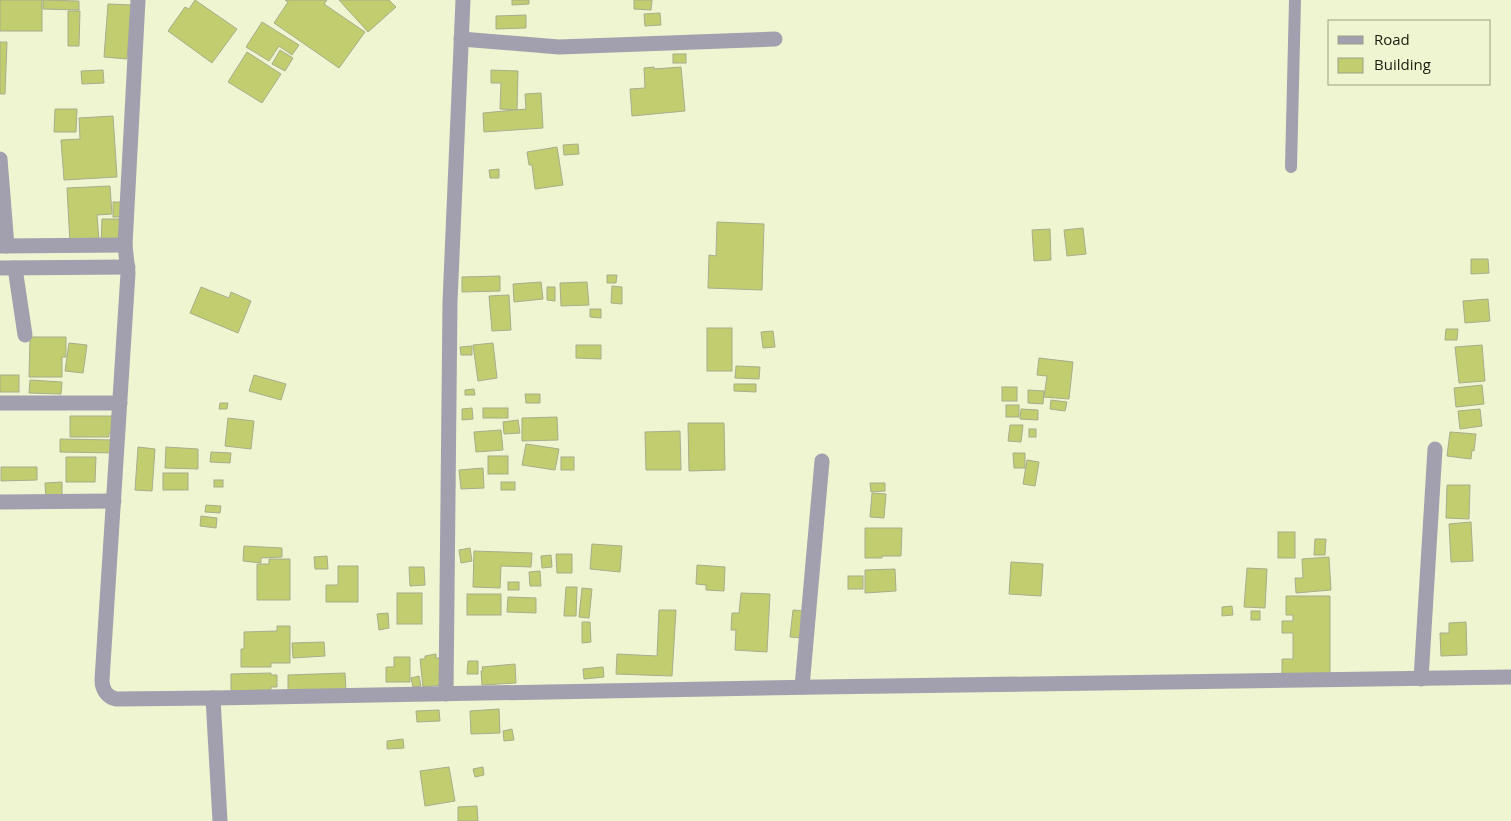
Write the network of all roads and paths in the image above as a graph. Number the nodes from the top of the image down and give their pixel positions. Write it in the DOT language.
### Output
graph roads {
  1 [pos="138,0"];
  2 [pos="463,0"];
  3 [pos="1295,0"];
  4 [pos="461,39"];
  5 [pos="776,39"];
  6 [pos="0,158"];
  7 [pos="1291,167"];
  8 [pos="125,245"];
  9 [pos="4,246"];
  10 [pos="128,267"];
  11 [pos="7,268"];
  12 [pos="25,335"];
  13 [pos="0,403"];
  14 [pos="120,403"];
  15 [pos="1435,450"];
  16 [pos="822,460"];
  17 [pos="114,501"];
  18 [pos="0,502"];
  19 [pos="1511,678"];
  20 [pos="1421,679"];
  21 [pos="802,688"];
  22 [pos="446,694"];
  23 [pos="213,698"];
  24 [pos="220,821"];
  1 -- 8 [label="street"];
  2 -- 4 [label="street"];
  3 -- 7 [label="lane"];
  4 -- 5 [label="street"];
  4 -- 22 [label="street"];
  6 -- 9 [label="street"];
  8 -- 9 [label="street"];
  8 -- 10 [label="street"];
  10 -- 11 [label="street"];
  10 -- 14 [label="street"];
  11 -- 12 [label="street"];
  13 -- 14 [label="street"];
  14 -- 17 [label="street"];
  15 -- 20 [label="street"];
  16 -- 21 [label="street"];
  17 -- 18 [label="street"];
  17 -- 23 [label="street"];
  19 -- 20 [label="street"];
  20 -- 21 [label="street"];
  21 -- 22 [label="street"];
  22 -- 23 [label="street"];
  23 -- 24 [label="street"];
}
